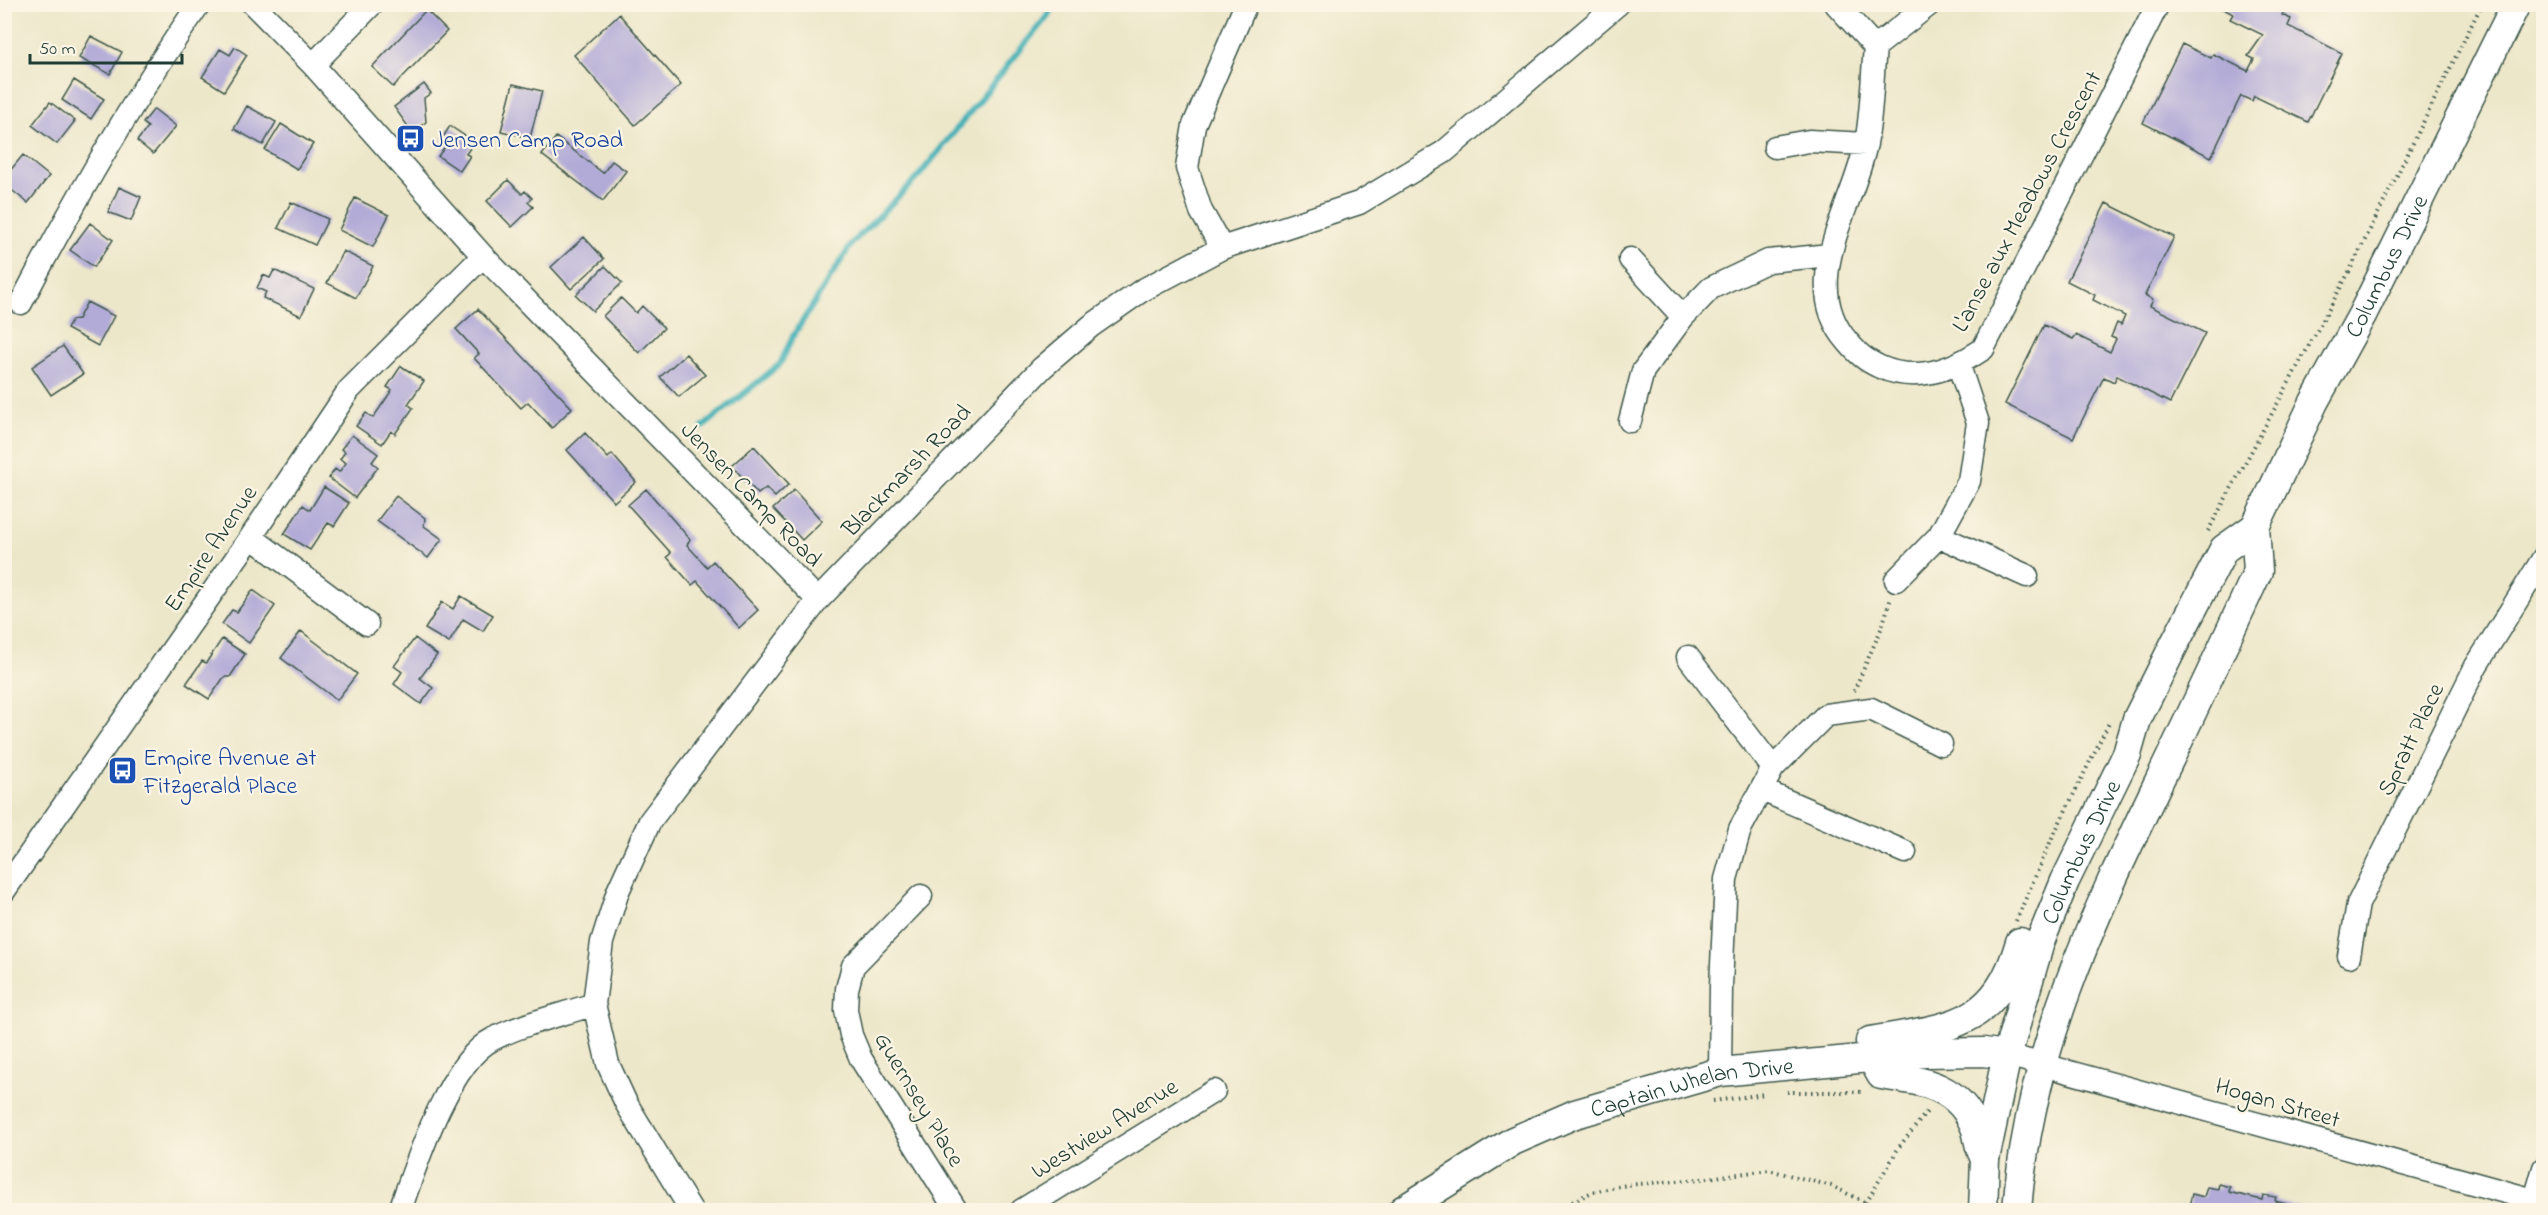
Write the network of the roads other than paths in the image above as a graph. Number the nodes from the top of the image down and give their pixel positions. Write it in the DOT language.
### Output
graph roads {
  1 [pos="199,4"];
  2 [pos="253,4"];
  3 [pos="372,4"];
  4 [pos="1246,4"];
  5 [pos="1618,4"];
  6 [pos="1836,4"];
  7 [pos="1930,4"];
  8 [pos="2158,4"];
  9 [pos="2516,4"];
  10 [pos="1590,13"];
  11 [pos="1875,47"];
  12 [pos="313,65"];
  13 [pos="1866,144"];
  14 [pos="1775,147"];
  15 [pos="1222,248"];
  16 [pos="1830,255"];
  17 [pos="483,256"];
  18 [pos="1630,259"];
  19 [pos="21,303"];
  20 [pos="1683,317"];
  21 [pos="1959,366"];
  22 [pos="1630,421"];
  23 [pos="2255,527"];
  24 [pos="1939,536"];
  25 [pos="251,537"];
  26 [pos="2544,557"];
  27 [pos="2027,576"];
  28 [pos="1896,580"];
  29 [pos="819,600"];
  30 [pos="367,624"];
  31 [pos="1688,657"];
  32 [pos="1941,744"];
  33 [pos="1773,768"];
  34 [pos="1762,790"];
  35 [pos="1905,852"];
  36 [pos="2075,859"];
  37 [pos="4,891"];
  38 [pos="921,896"];
  39 [pos="2349,957"];
  40 [pos="594,1004"];
  41 [pos="2007,1055"];
  42 [pos="1871,1057"];
  43 [pos="1812,1063"];
  44 [pos="2043,1063"];
  45 [pos="1720,1072"];
  46 [pos="1214,1091"];
  47 [pos="1985,1159"];
  48 [pos="2544,1168"];
  49 [pos="2533,1205"];
  50 [pos="400,1210"];
  51 [pos="691,1210"];
  52 [pos="957,1210"];
  53 [pos="1022,1210"];
  54 [pos="1402,1210"];
  55 [pos="1983,1210"];
  56 [pos="2017,1210"];
  1 -- 19 [label="street"];
  2 -- 12 [label="street, Jensen Camp Road"];
  3 -- 12 [label="street"];
  4 -- 15 [label="street"];
  5 -- 10 [label="street, Blackmarsh Road"];
  6 -- 11 [label="street"];
  7 -- 11 [label="street"];
  8 -- 21 [label="street, L'anse aux Meadows Crescent"];
  9 -- 23 [label="main road, Columbus Drive"];
  10 -- 15 [label="street, Blackmarsh Road"];
  11 -- 13 [label="street, L'anse aux Meadows Crescent"];
  12 -- 17 [label="street, Jensen Camp Road"];
  13 -- 14 [label="street"];
  13 -- 16 [label="street, L'anse aux Meadows Crescent"];
  15 -- 29 [label="street, Blackmarsh Road"];
  16 -- 20 [label="street"];
  16 -- 21 [label="street, L'anse aux Meadows Crescent"];
  17 -- 25 [label="street, Empire Avenue"];
  17 -- 29 [label="street, Jensen Camp Road"];
  18 -- 20 [label="street"];
  20 -- 22 [label="street"];
  21 -- 24 [label="street"];
  23 -- 36 [label="main road, Columbus Drive"];
  23 -- 44 [label="main road, Columbus Drive"];
  24 -- 27 [label="street"];
  24 -- 28 [label="street"];
  25 -- 30 [label="street"];
  25 -- 37 [label="street, Empire Avenue"];
  26 -- 39 [label="street, Spratt Place"];
  29 -- 40 [label="street, Blackmarsh Road"];
  31 -- 33 [label="street"];
  32 -- 33 [label="street"];
  33 -- 34 [label="street"];
  34 -- 35 [label="street"];
  34 -- 45 [label="street"];
  36 -- 41 [label="main road, Columbus Drive"];
  36 -- 43 [label="main road"];
  38 -- 52 [label="street, Guernsey Place"];
  40 -- 50 [label="street"];
  40 -- 51 [label="street, Blackmarsh Road"];
  41 -- 42 [label="main road, Captain Whelan Drive"];
  41 -- 44 [label="street, Hogan Street"];
  41 -- 47 [label="main road, Columbus Drive"];
  42 -- 43 [label="main road, Captain Whelan Drive"];
  42 -- 47 [label="main road"];
  43 -- 45 [label="main road, Captain Whelan Drive"];
  44 -- 49 [label="street, Hogan Street"];
  44 -- 56 [label="main road, Columbus Drive"];
  45 -- 54 [label="main road, Captain Whelan Drive"];
  46 -- 53 [label="street, Westview Avenue"];
  47 -- 55 [label="main road, Columbus Drive"];
  48 -- 49 [label="street"];
}
